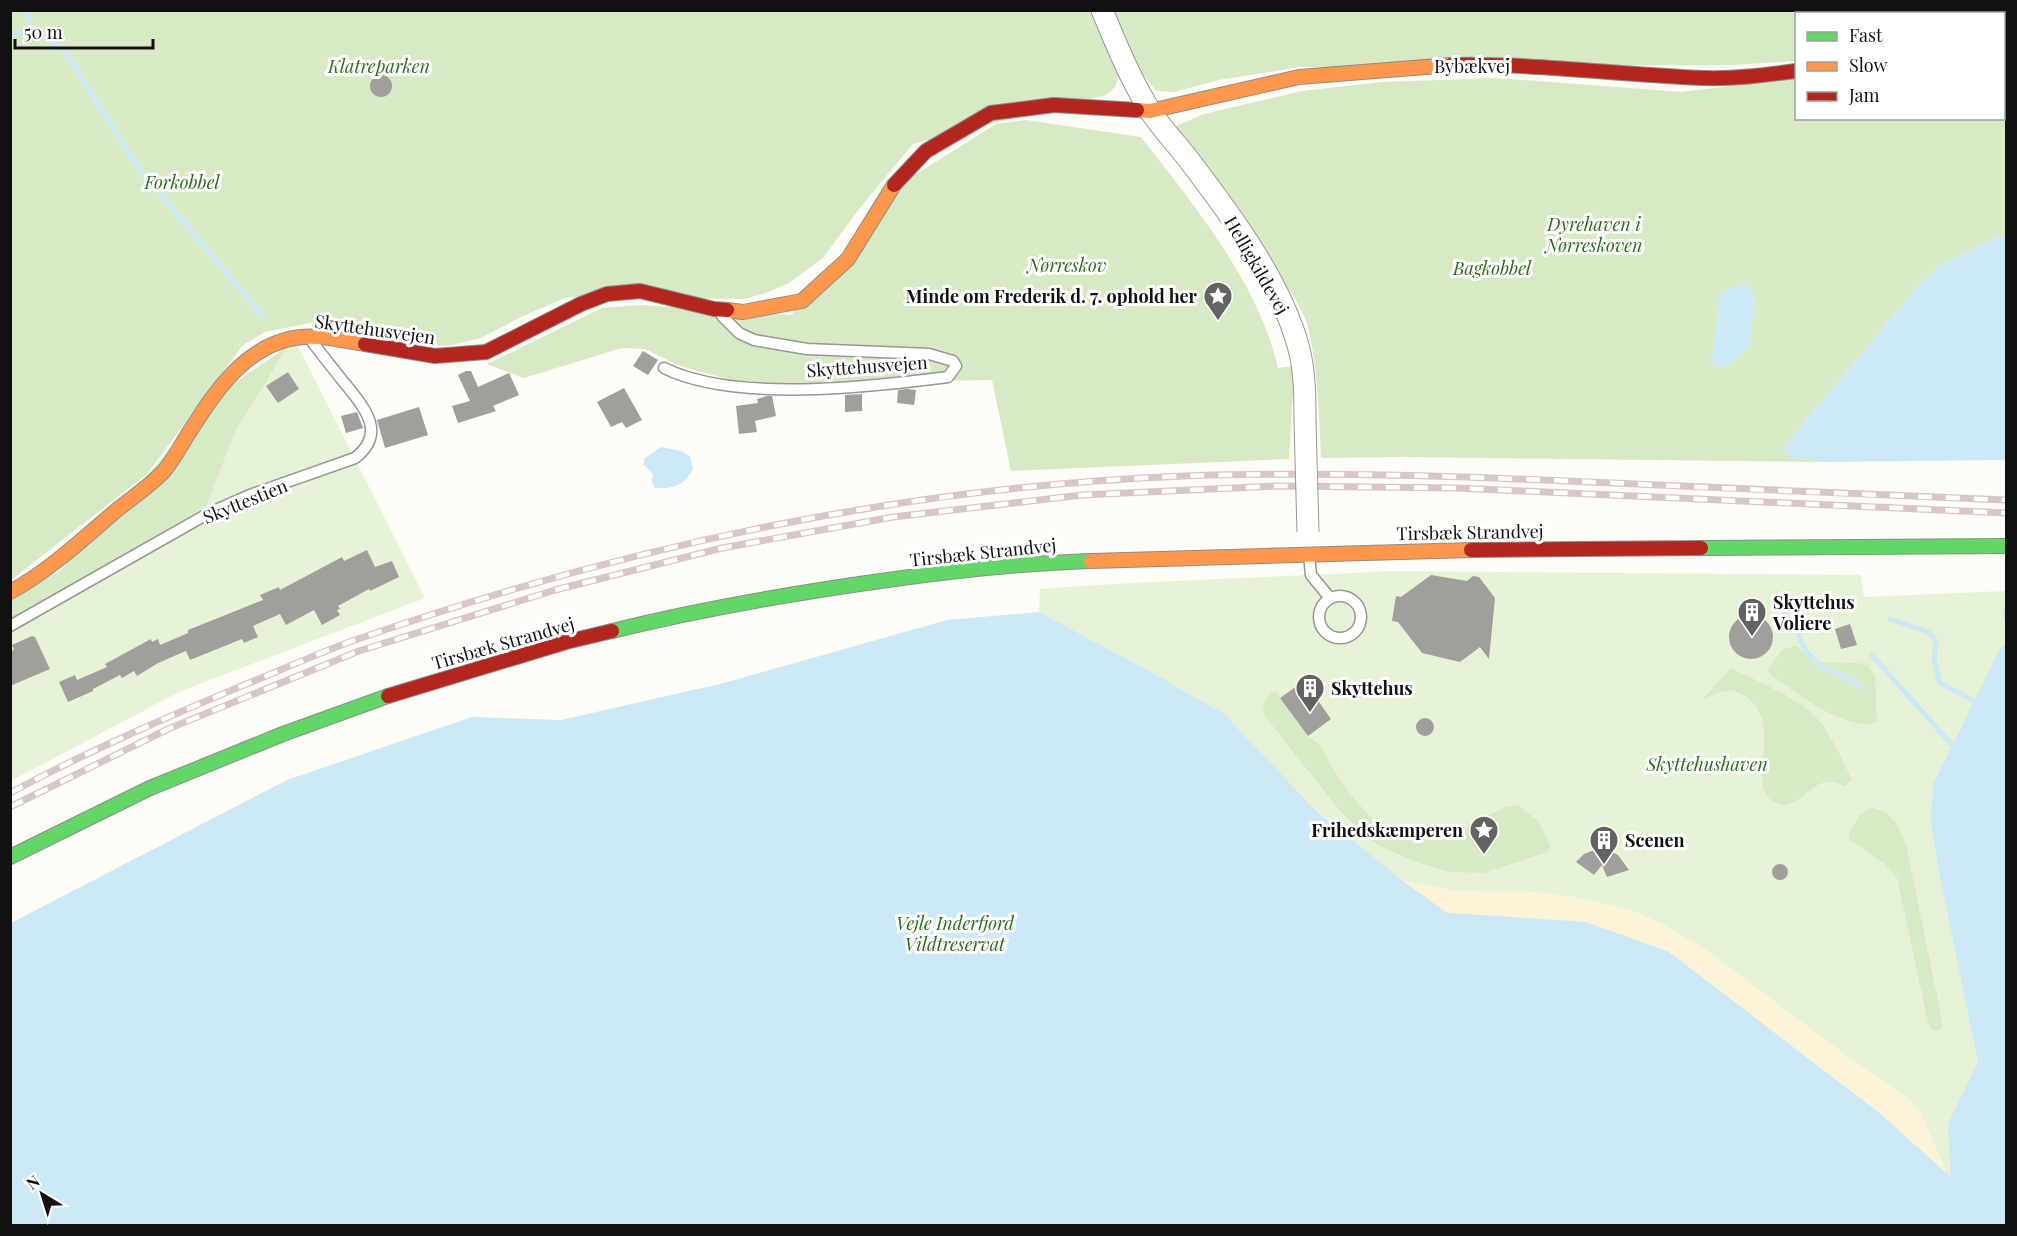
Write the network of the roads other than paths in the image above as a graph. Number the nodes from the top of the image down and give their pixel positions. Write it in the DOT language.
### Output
graph roads {
  1 [pos="1101,10"];
  2 [pos="1795,71"];
  3 [pos="1150,111"];
  4 [pos="714,309"];
  5 [pos="309,337"];
  6 [pos="664,368"];
  7 [pos="2007,546"];
  8 [pos="1308,553"];
  9 [pos="10,592"];
  10 [pos="1330,598"];
  11 [pos="10,626"];
  12 [pos="10,857"];
  1 -- 3 [label="street, Helligkildevej"];
  2 -- 3 [label="street, Bybækvej"];
  3 -- 4 [label="street, Skyttehusvejen"];
  3 -- 8 [label="street, Helligkildevej, bridge"];
  4 -- 5 [label="street, Skyttehusvejen"];
  4 -- 6 [label="lane, Skyttehusvejen"];
  5 -- 9 [label="street, Skyttehusvejen"];
  5 -- 11 [label="lane, Skyttestien"];
  7 -- 8 [label="street, Tirsbæk Strandvej"];
  8 -- 10 [label="lane"];
  8 -- 12 [label="street, Tirsbæk Strandvej"];
  10 -- 10 [label="lane"];
}
